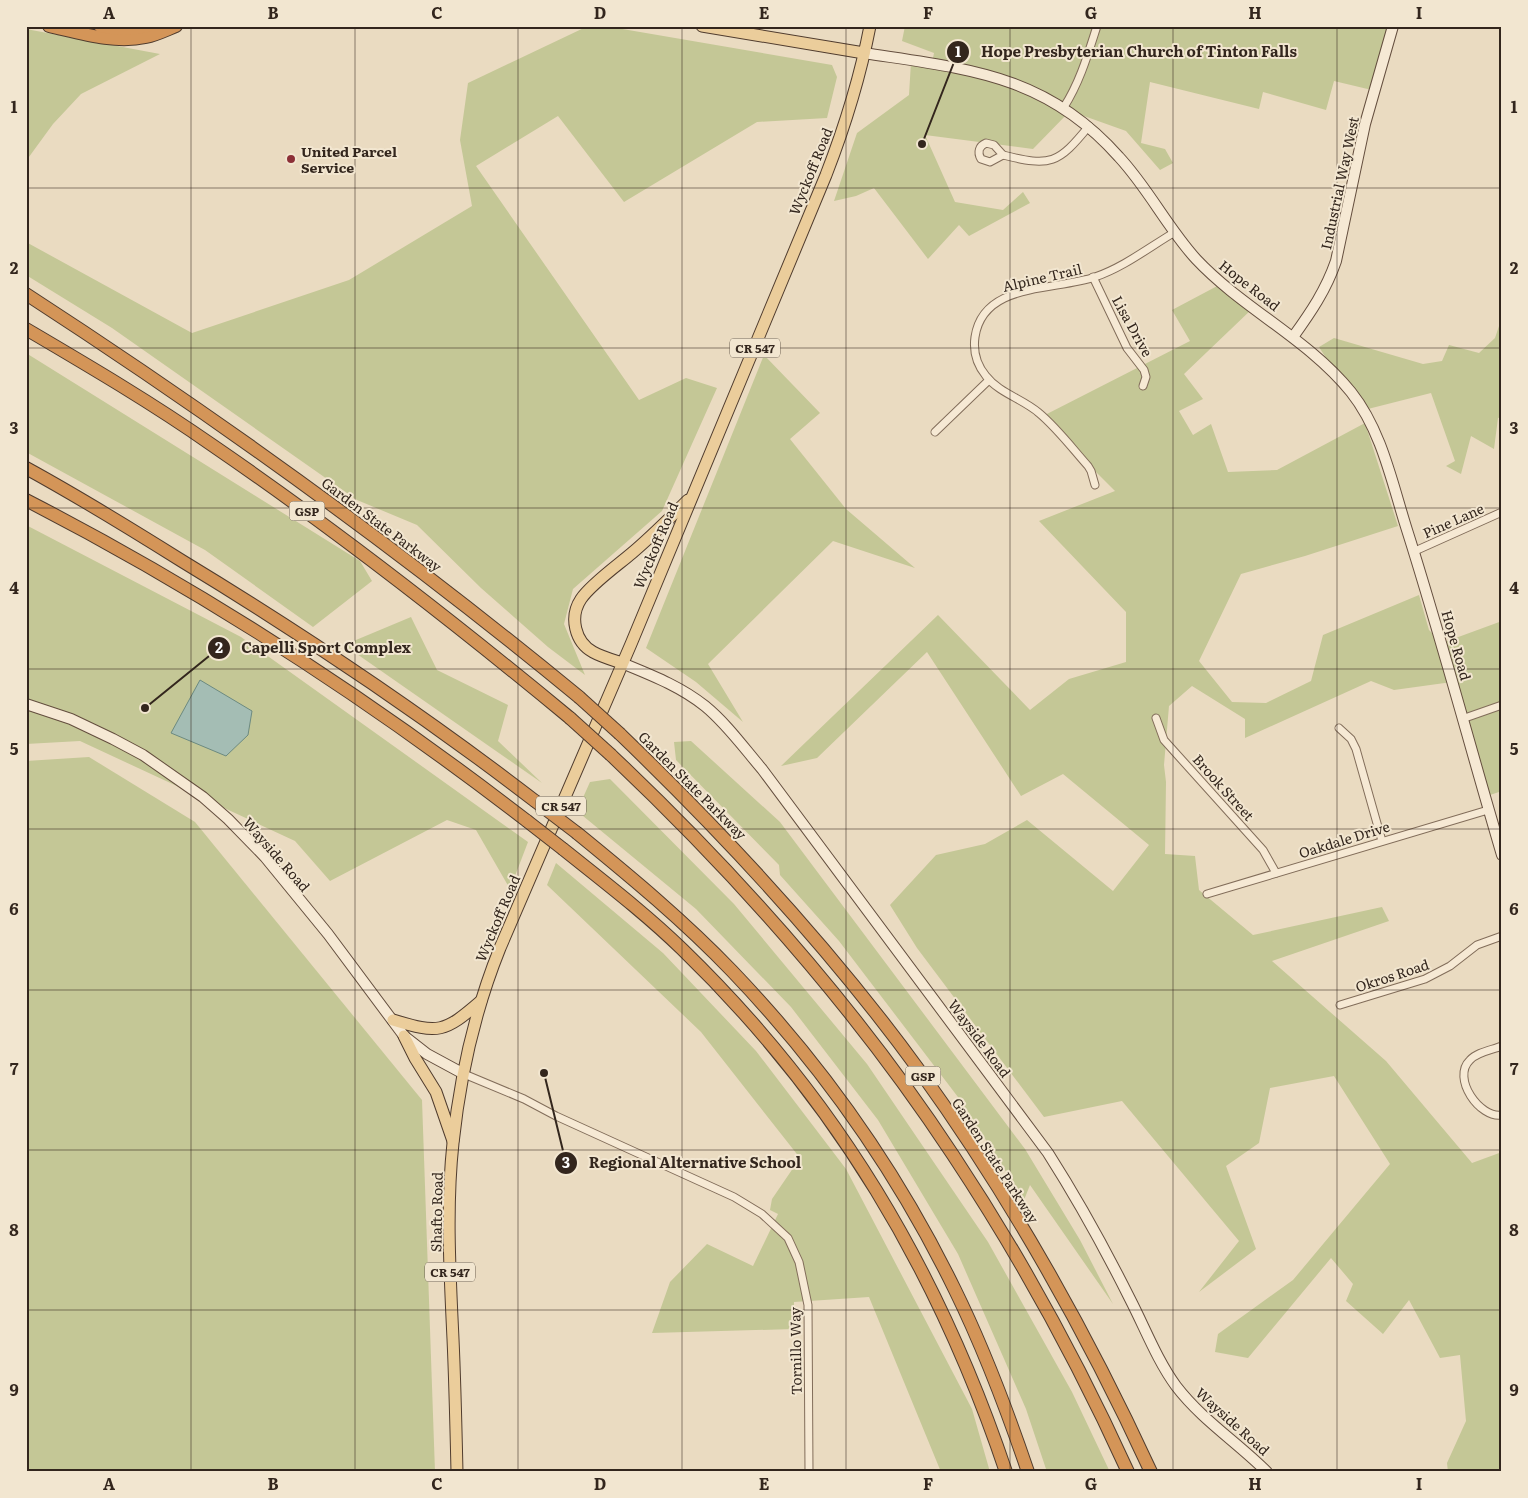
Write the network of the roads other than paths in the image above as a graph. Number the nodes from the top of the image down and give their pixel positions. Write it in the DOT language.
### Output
graph roads {
  1 [pos="49,26"];
  2 [pos="100,26"];
  3 [pos="148,26"];
  4 [pos="176,26"];
  5 [pos="702,26"];
  6 [pos="870,26"];
  7 [pos="1096,26"];
  8 [pos="1393,26"];
  9 [pos="864,53"];
  10 [pos="1064,107"];
  11 [pos="1089,126"];
  12 [pos="1003,156"];
  13 [pos="1174,232"];
  14 [pos="1094,278"];
  15 [pos="26,294"];
  16 [pos="26,329"];
  17 [pos="1293,337"];
  18 [pos="989,380"];
  19 [pos="1143,386"];
  20 [pos="935,432"];
  21 [pos="26,468"];
  22 [pos="1095,485"];
  23 [pos="692,495"];
  24 [pos="26,500"];
  25 [pos="1502,512"];
  26 [pos="1415,551"];
  27 [pos="622,663"];
  28 [pos="26,704"];
  29 [pos="1502,705"];
  30 [pos="1156,718"];
  31 [pos="1462,719"];
  32 [pos="1339,728"];
  33 [pos="1488,810"];
  34 [pos="1382,841"];
  35 [pos="1502,855"];
  36 [pos="1276,873"];
  37 [pos="1207,894"];
  38 [pos="1502,936"];
  39 [pos="481,1001"];
  40 [pos="1340,1005"];
  41 [pos="393,1020"];
  42 [pos="404,1036"];
  43 [pos="1502,1046"];
  44 [pos="464,1074"];
  45 [pos="1502,1115"];
  46 [pos="453,1142"];
  47 [pos="457,1472"];
  48 [pos="809,1472"];
  49 [pos="1006,1472"];
  50 [pos="1028,1472"];
  51 [pos="1128,1472"];
  52 [pos="1151,1472"];
  53 [pos="1267,1472"];
  1 -- 4 [label="highway"];
  2 -- 3 [label="highway"];
  5 -- 9 [label="main road, Hope Road"];
  6 -- 9 [label="main road, Wyckoff Road / CR 547"];
  7 -- 10 [label="street"];
  8 -- 17 [label="street, Industrial Way West"];
  9 -- 10 [label="street, Hope Road"];
  9 -- 23 [label="main road, Wyckoff Road / CR 547"];
  10 -- 11 [label="street, Hope Road"];
  11 -- 12 [label="street"];
  11 -- 13 [label="street, Hope Road"];
  13 -- 14 [label="street, Alpine Trail"];
  13 -- 17 [label="street, Hope Road"];
  14 -- 18 [label="street, Alpine Trail"];
  14 -- 19 [label="street, Lisa Drive"];
  15 -- 52 [label="highway, Garden State Parkway / GSP, bridge"];
  16 -- 51 [label="highway, GSP, bridge"];
  17 -- 26 [label="street, Hope Road"];
  18 -- 20 [label="street"];
  18 -- 22 [label="street, Alpine Trail"];
  21 -- 50 [label="highway, bridge"];
  23 -- 27 [label="main road, Wyckoff Road / CR 547"];
  23 -- 27 [label="main road"];
  24 -- 49 [label="highway, bridge"];
  25 -- 26 [label="street, Pine Lane"];
  26 -- 31 [label="street, Hope Road"];
  27 -- 39 [label="main road, Wyckoff Road / CR 547"];
  27 -- 53 [label="street, Wayside Road"];
  28 -- 41 [label="street, Wayside Road"];
  29 -- 31 [label="street"];
  30 -- 36 [label="street, Brook Street"];
  31 -- 33 [label="street, Hope Road"];
  32 -- 34 [label="street"];
  33 -- 34 [label="street, Oakdale Drive"];
  33 -- 35 [label="street, Hope Road"];
  34 -- 36 [label="street, Oakdale Drive"];
  36 -- 37 [label="street, Oakdale Drive"];
  38 -- 40 [label="street, Okros Road"];
  39 -- 41 [label="main road"];
  39 -- 44 [label="main road, Wyckoff Road / CR 547"];
  41 -- 42 [label="street, Wayside Road"];
  42 -- 44 [label="street, Wayside Road"];
  42 -- 46 [label="main road"];
  43 -- 45 [label="street"];
  44 -- 46 [label="main road, Shafto Road / CR 547"];
  44 -- 48 [label="street, Tornillo Way"];
  46 -- 47 [label="main road, Shafto Road / CR 547"];
}
